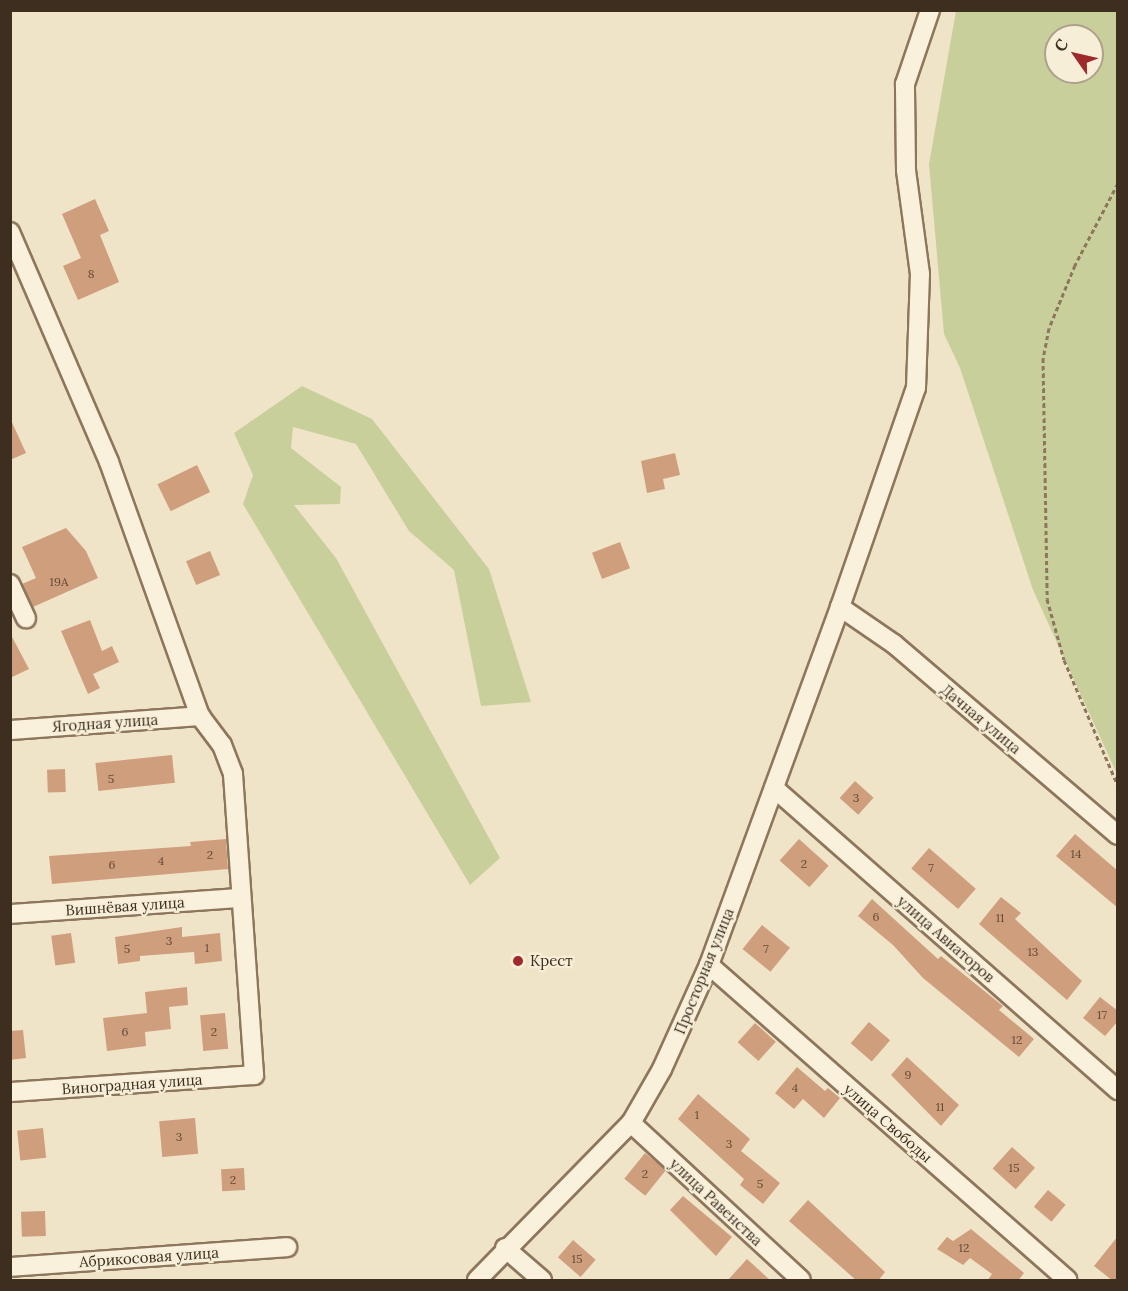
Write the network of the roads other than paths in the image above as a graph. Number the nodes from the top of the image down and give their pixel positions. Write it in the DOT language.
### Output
graph roads {
  1 [pos="930,10"];
  2 [pos="10,232"];
  3 [pos="10,584"];
  4 [pos="840,607"];
  5 [pos="26,619"];
  6 [pos="200,716"];
  7 [pos="10,730"];
  8 [pos="774,788"];
  9 [pos="1118,835"];
  10 [pos="240,898"];
  11 [pos="10,914"];
  12 [pos="710,965"];
  13 [pos="1118,1090"];
  14 [pos="10,1092"];
  15 [pos="631,1123"];
  16 [pos="286,1247"];
  17 [pos="505,1248"];
  18 [pos="10,1267"];
  19 [pos="477,1281"];
  20 [pos="542,1281"];
  21 [pos="801,1281"];
  22 [pos="1067,1281"];
  1 -- 4 [label="street, Просторная улица"];
  2 -- 6 [label="street"];
  3 -- 5 [label="street"];
  4 -- 8 [label="street, Просторная улица"];
  4 -- 9 [label="street, Дачная улица"];
  6 -- 7 [label="street, Ягодная улица"];
  6 -- 10 [label="street"];
  8 -- 12 [label="street, Просторная улица"];
  8 -- 13 [label="street, улица Авиаторов"];
  10 -- 11 [label="street, Вишнёвая улица"];
  10 -- 14 [label="street, Виноградная улица"];
  12 -- 15 [label="street, Просторная улица"];
  12 -- 22 [label="street, улица Свободы"];
  15 -- 17 [label="street, Просторная улица"];
  15 -- 21 [label="street, улица Равенства"];
  16 -- 18 [label="street, Абрикосовая улица"];
  17 -- 19 [label="street, Просторная улица"];
  17 -- 20 [label="street"];
}
